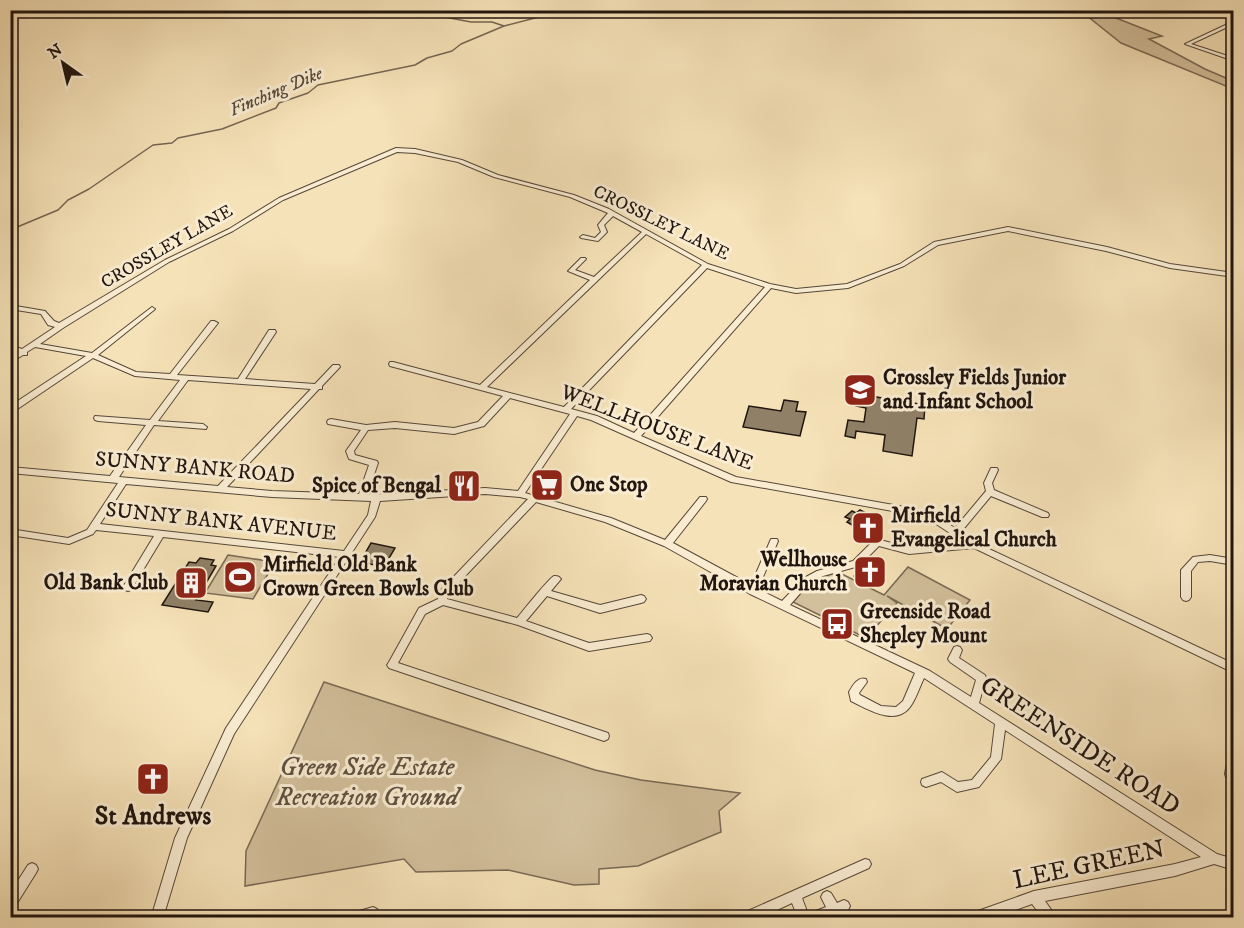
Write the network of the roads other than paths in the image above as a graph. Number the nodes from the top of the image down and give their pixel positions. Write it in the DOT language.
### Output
graph roads {
  1 [pos="1233,22"];
  2 [pos="1233,60"];
  3 [pos="612,213"];
  4 [pos="645,232"];
  5 [pos="582,237"];
  6 [pos="584,259"];
  7 [pos="706,265"];
  8 [pos="1233,275"];
  9 [pos="595,280"];
  10 [pos="769,286"];
  11 [pos="10,307"];
  12 [pos="152,309"];
  13 [pos="213,323"];
  14 [pos="60,326"];
  15 [pos="272,332"];
  16 [pos="35,345"];
  17 [pos="10,347"];
  18 [pos="24,353"];
  19 [pos="93,355"];
  20 [pos="10,361"];
  21 [pos="393,364"];
  22 [pos="336,367"];
  23 [pos="172,376"];
  24 [pos="186,377"];
  25 [pos="240,381"];
  26 [pos="319,387"];
  27 [pos="482,387"];
  28 [pos="508,395"];
  29 [pos="13,408"];
  30 [pos="570,411"];
  31 [pos="98,418"];
  32 [pos="331,422"];
  33 [pos="150,424"];
  34 [pos="203,427"];
  35 [pos="366,428"];
  36 [pos="636,436"];
  37 [pos="10,470"];
  38 [pos="994,470"];
  39 [pos="120,481"];
  40 [pos="219,490"];
  41 [pos="990,492"];
  42 [pos="520,494"];
  43 [pos="362,497"];
  44 [pos="376,498"];
  45 [pos="533,499"];
  46 [pos="704,499"];
  47 [pos="1045,515"];
  48 [pos="93,526"];
  49 [pos="957,531"];
  50 [pos="10,532"];
  51 [pos="160,534"];
  52 [pos="774,541"];
  53 [pos="667,544"];
  54 [pos="974,544"];
  55 [pos="345,554"];
  56 [pos="1233,562"];
  57 [pos="556,579"];
  58 [pos="128,587"];
  59 [pos="753,591"];
  60 [pos="544,592"];
  61 [pos="1186,597"];
  62 [pos="640,599"];
  63 [pos="442,601"];
  64 [pos="784,605"];
  65 [pos="519,622"];
  66 [pos="647,638"];
  67 [pos="957,650"];
  68 [pos="1233,669"];
  69 [pos="921,672"];
  70 [pos="862,682"];
  71 [pos="974,704"];
  72 [pos="1001,721"];
  73 [pos="604,736"];
  74 [pos="1233,752"];
  75 [pos="1230,774"];
  76 [pos="926,782"];
  77 [pos="1214,859"];
  78 [pos="864,864"];
  79 [pos="1233,865"];
  80 [pos="32,869"];
  81 [pos="795,897"];
  82 [pos="826,897"];
  83 [pos="1034,897"];
  84 [pos="10,904"];
  85 [pos="373,913"];
  86 [pos="157,918"];
  87 [pos="353,918"];
  88 [pos="746,918"];
  89 [pos="804,918"];
  90 [pos="813,918"];
  91 [pos="975,918"];
  92 [pos="1051,918"];
  1 -- 2 [label="street"];
  3 -- 4 [label="street, CROSSLEY LANE"];
  3 -- 5 [label="street"];
  3 -- 14 [label="street, CROSSLEY LANE"];
  4 -- 7 [label="street, CROSSLEY LANE"];
  4 -- 9 [label="street"];
  6 -- 9 [label="street"];
  7 -- 10 [label="street, CROSSLEY LANE"];
  7 -- 30 [label="street"];
  8 -- 10 [label="street, CROSSLEY LANE"];
  9 -- 27 [label="street"];
  10 -- 36 [label="street"];
  11 -- 14 [label="street"];
  12 -- 19 [label="street"];
  13 -- 23 [label="street"];
  14 -- 16 [label="street, CROSSLEY LANE"];
  15 -- 25 [label="street"];
  16 -- 18 [label="street, CROSSLEY LANE"];
  16 -- 19 [label="street"];
  17 -- 18 [label="street"];
  18 -- 20 [label="street, CROSSLEY LANE"];
  19 -- 23 [label="street"];
  19 -- 29 [label="street"];
  21 -- 27 [label="street, WELLHOUSE LANE"];
  22 -- 26 [label="street"];
  23 -- 24 [label="street"];
  24 -- 25 [label="street"];
  24 -- 33 [label="street, SUNNY BANK AVENUE"];
  25 -- 26 [label="street"];
  26 -- 40 [label="street"];
  27 -- 28 [label="street, WELLHOUSE LANE"];
  28 -- 30 [label="street, WELLHOUSE LANE"];
  28 -- 35 [label="street"];
  30 -- 36 [label="street, WELLHOUSE LANE"];
  30 -- 42 [label="street"];
  31 -- 33 [label="street"];
  32 -- 35 [label="street"];
  33 -- 34 [label="street"];
  33 -- 39 [label="street, SUNNY BANK AVENUE"];
  35 -- 43 [label="street"];
  36 -- 49 [label="street, WELLHOUSE LANE"];
  37 -- 39 [label="street, SUNNY BANK ROAD"];
  38 -- 41 [label="street"];
  39 -- 40 [label="street, SUNNY BANK ROAD"];
  39 -- 48 [label="street, SUNNY BANK AVENUE"];
  40 -- 43 [label="street, SUNNY BANK ROAD"];
  41 -- 47 [label="street"];
  41 -- 49 [label="street"];
  42 -- 44 [label="street, GREENSIDE ROAD"];
  42 -- 45 [label="street, GREENSIDE ROAD"];
  43 -- 44 [label="street, SUNNY BANK ROAD"];
  44 -- 55 [label="street"];
  45 -- 53 [label="street, GREENSIDE ROAD"];
  45 -- 63 [label="street"];
  46 -- 53 [label="street"];
  48 -- 50 [label="street, SUNNY BANK AVENUE"];
  48 -- 51 [label="street, SUNNY BANK AVENUE"];
  49 -- 54 [label="street, WELLHOUSE LANE"];
  51 -- 55 [label="street, SUNNY BANK AVENUE"];
  51 -- 58 [label="street"];
  52 -- 59 [label="street"];
  53 -- 59 [label="street, GREENSIDE ROAD"];
  54 -- 64 [label="street"];
  54 -- 68 [label="street, WELLHOUSE LANE"];
  55 -- 86 [label="street"];
  56 -- 61 [label="street"];
  57 -- 60 [label="street"];
  59 -- 64 [label="street, GREENSIDE ROAD"];
  60 -- 62 [label="street"];
  60 -- 65 [label="street"];
  63 -- 65 [label="street"];
  63 -- 73 [label="street"];
  64 -- 69 [label="street, GREENSIDE ROAD"];
  65 -- 66 [label="street"];
  67 -- 71 [label="street"];
  69 -- 70 [label="street"];
  69 -- 71 [label="street, GREENSIDE ROAD"];
  71 -- 72 [label="street, GREENSIDE ROAD"];
  72 -- 76 [label="street"];
  72 -- 77 [label="street, GREENSIDE ROAD"];
  74 -- 75 [label="street"];
  77 -- 79 [label="street, GREENSIDE ROAD"];
  77 -- 83 [label="street, LEE GREEN"];
  78 -- 81 [label="street"];
  80 -- 84 [label="street"];
  81 -- 88 [label="street"];
  81 -- 89 [label="street"];
  82 -- 90 [label="street"];
  83 -- 91 [label="street, LEE GREEN"];
  83 -- 92 [label="street"];
  85 -- 87 [label="street"];
}
